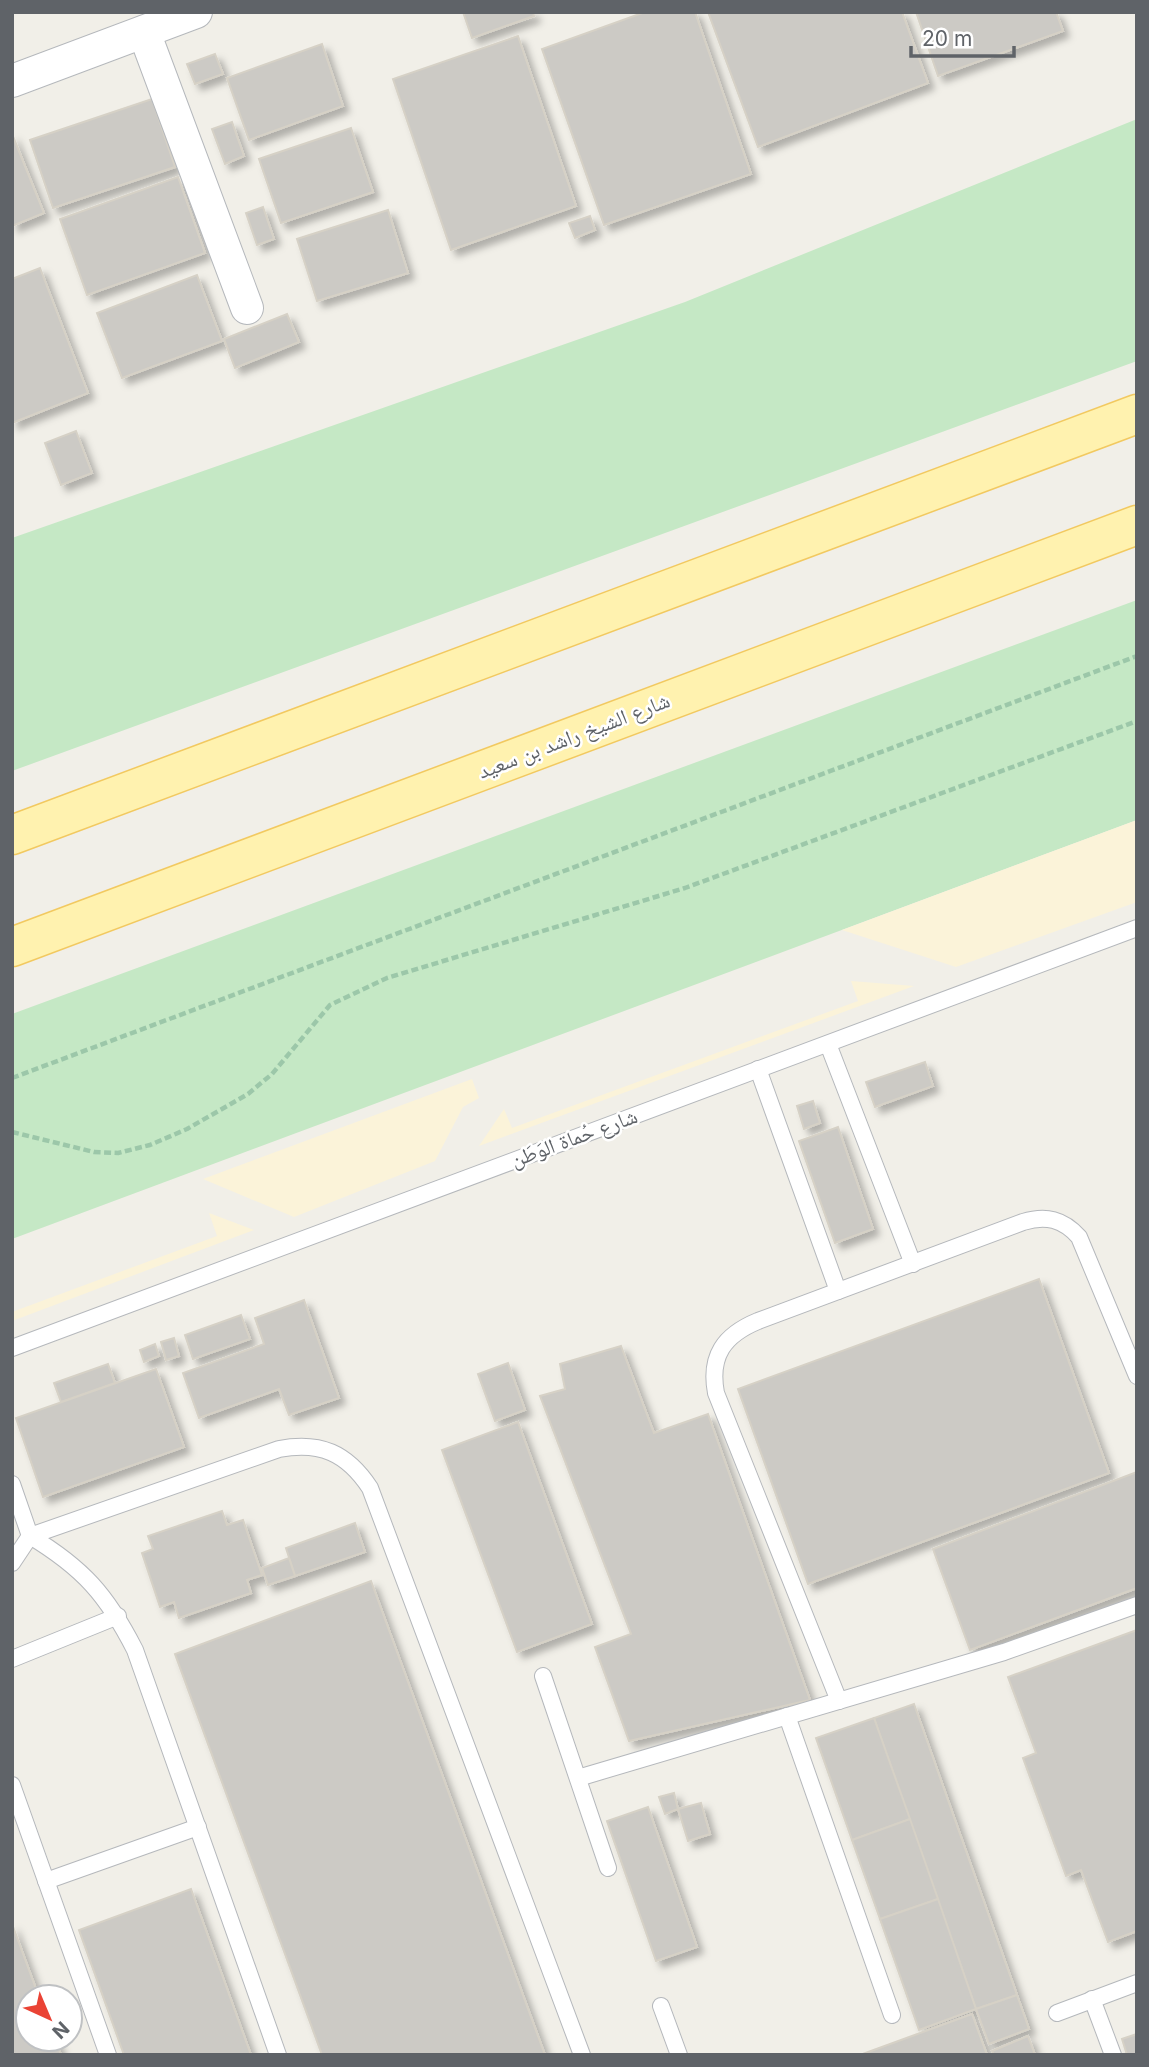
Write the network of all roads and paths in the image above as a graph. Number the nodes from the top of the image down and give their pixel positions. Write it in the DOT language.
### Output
graph roads {
  1 [pos="196,12"];
  2 [pos="144,32"];
  3 [pos="12,81"];
  4 [pos="247,307"];
  5 [pos="1137,414"];
  6 [pos="1137,525"];
  7 [pos="1137,656"];
  8 [pos="1137,721"];
  9 [pos="12,835"];
  10 [pos="1137,928"];
  11 [pos="12,947"];
  12 [pos="828,1044"];
  13 [pos="758,1069"];
  14 [pos="12,1078"];
  15 [pos="12,1132"];
  16 [pos="913,1264"];
  17 [pos="838,1291"];
  18 [pos="12,1348"];
  19 [pos="1137,1376"];
  20 [pos="12,1484"];
  21 [pos="30,1536"];
  22 [pos="12,1563"];
  23 [pos="1137,1605"];
  24 [pos="118,1616"];
  25 [pos="12,1659"];
  26 [pos="544,1676"];
  27 [pos="839,1701"];
  28 [pos="787,1716"];
  29 [pos="578,1778"];
  30 [pos="12,1785"];
  31 [pos="198,1828"];
  32 [pos="608,1868"];
  33 [pos="46,1881"];
  34 [pos="1137,1983"];
  35 [pos="1092,1999"];
  36 [pos="661,2006"];
  37 [pos="1057,2012"];
  38 [pos="892,2015"];
  39 [pos="108,2055"];
  40 [pos="278,2055"];
  41 [pos="582,2055"];
  42 [pos="679,2055"];
  43 [pos="1113,2055"];
  1 -- 2 [label="street"];
  2 -- 3 [label="street"];
  2 -- 4 [label="street"];
  5 -- 9 [label="main road"];
  6 -- 11 [label="main road, شارع الشيخ راشد بن سعيد"];
  7 -- 14 [label="path"];
  8 -- 15 [label="path"];
  10 -- 12 [label="lane, شارع حُماة الوَطَن"];
  12 -- 13 [label="lane, شارع حُماة الوَطَن"];
  12 -- 16 [label="lane"];
  13 -- 17 [label="lane"];
  13 -- 18 [label="lane, شارع حُماة الوَطَن"];
  16 -- 17 [label="lane"];
  16 -- 19 [label="lane"];
  17 -- 27 [label="lane"];
  20 -- 21 [label="lane"];
  21 -- 22 [label="lane"];
  21 -- 24 [label="lane"];
  21 -- 41 [label="lane"];
  23 -- 27 [label="lane"];
  24 -- 25 [label="lane"];
  24 -- 31 [label="lane"];
  26 -- 29 [label="lane"];
  27 -- 28 [label="lane"];
  28 -- 29 [label="lane"];
  28 -- 38 [label="lane"];
  29 -- 32 [label="lane"];
  30 -- 33 [label="lane"];
  31 -- 33 [label="lane"];
  31 -- 40 [label="lane"];
  33 -- 39 [label="lane"];
  34 -- 35 [label="lane"];
  35 -- 37 [label="lane"];
  35 -- 43 [label="lane"];
  36 -- 42 [label="lane"];
}
